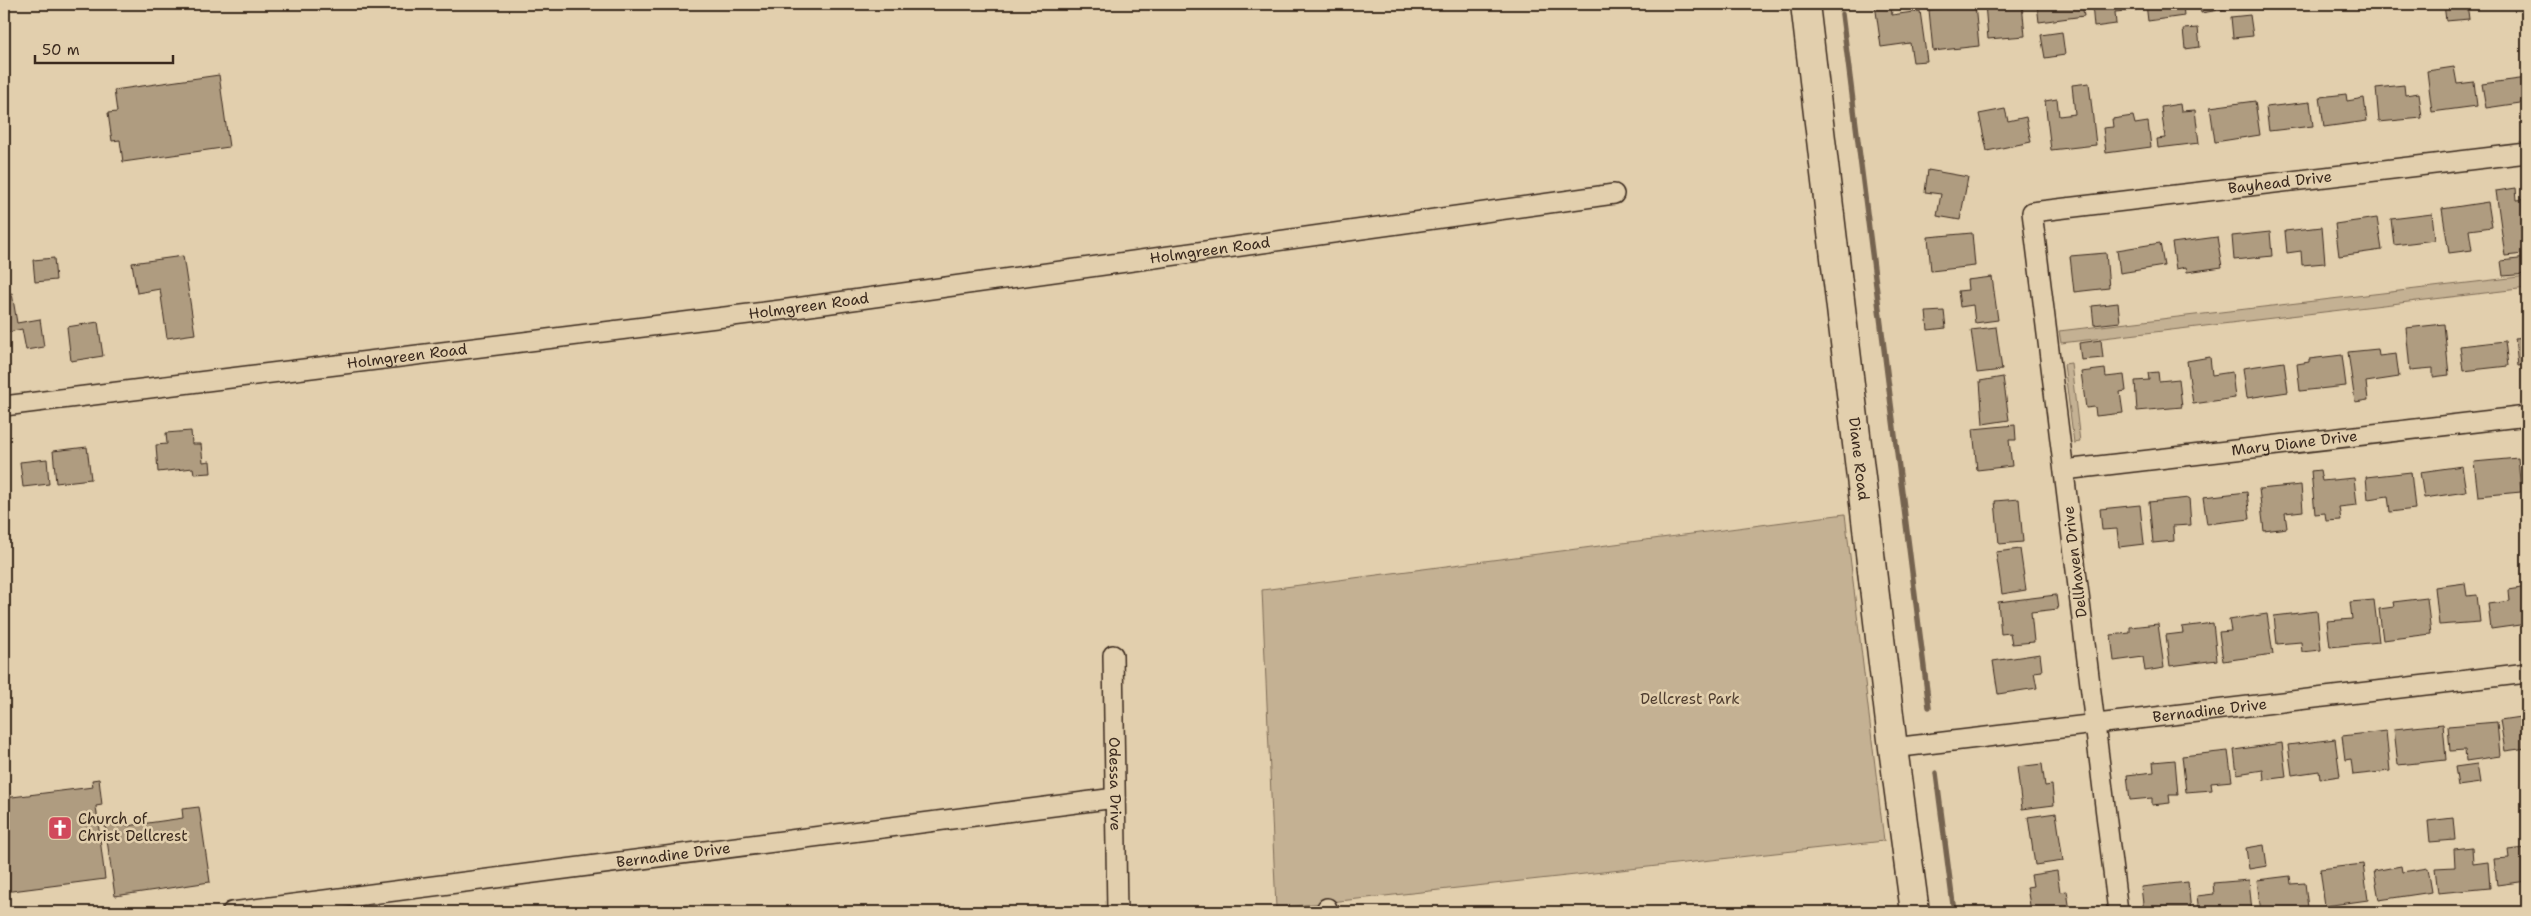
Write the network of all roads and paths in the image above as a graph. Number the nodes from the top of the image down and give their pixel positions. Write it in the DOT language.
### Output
graph roads {
  1 [pos="1805,4"];
  2 [pos="2527,153"];
  3 [pos="1614,194"];
  4 [pos="2032,212"];
  5 [pos="4,406"];
  6 [pos="2527,416"];
  7 [pos="2064,470"];
  8 [pos="1113,655"];
  9 [pos="2527,673"];
  10 [pos="2094,723"];
  11 [pos="1893,748"];
  12 [pos="1115,798"];
  13 [pos="232,912"];
  14 [pos="1117,912"];
  15 [pos="1915,912"];
  16 [pos="2118,912"];
  1 -- 11 [label="street, Diane Road"];
  2 -- 4 [label="street, Bayhead Drive"];
  3 -- 5 [label="street, Holmgreen Road"];
  4 -- 7 [label="street, Dellhaven Drive"];
  6 -- 7 [label="street, Mary Diane Drive"];
  7 -- 10 [label="street, Dellhaven Drive"];
  8 -- 12 [label="street, Odessa Drive"];
  9 -- 10 [label="street, Bernadine Drive"];
  10 -- 11 [label="street, Bernadine Drive"];
  10 -- 16 [label="street, Dellhaven Drive"];
  11 -- 15 [label="street, Diane Road"];
  12 -- 13 [label="street, Bernadine Drive"];
  12 -- 14 [label="street, Odessa Drive"];
}
